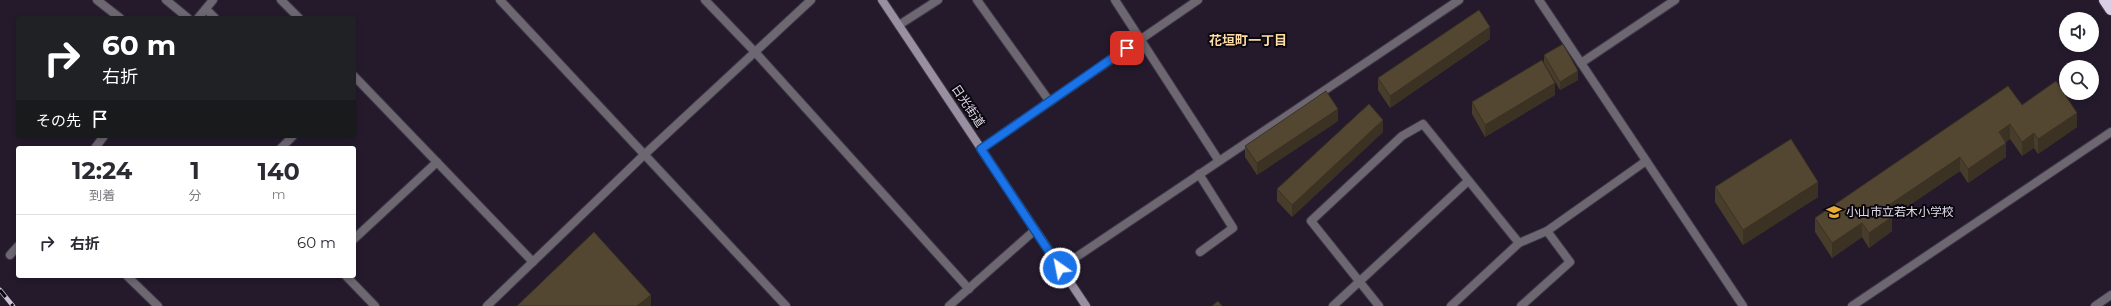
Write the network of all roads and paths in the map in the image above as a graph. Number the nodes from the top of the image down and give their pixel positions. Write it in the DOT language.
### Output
graph roads {
  1 [pos="97,0"];
  2 [pos="166,0"];
  3 [pos="213,0"];
  4 [pos="281,0"];
  5 [pos="500,0"];
  6 [pos="705,0"];
  7 [pos="811,0"];
  8 [pos="882,0"];
  9 [pos="938,0"];
  10 [pos="977,0"];
  11 [pos="1115,0"];
  12 [pos="1198,0"];
  13 [pos="1459,0"];
  14 [pos="1539,0"];
  15 [pos="1675,0"];
  16 [pos="2105,0"];
  17 [pos="206,8"];
  18 [pos="2111,9"];
  19 [pos="117,16"];
  20 [pos="186,16"];
  21 [pos="200,16"];
  22 [pos="213,16"];
  23 [pos="297,16"];
  24 [pos="899,25"];
  25 [pos="1140,39"];
  26 [pos="756,52"];
  27 [pos="1581,63"];
  28 [pos="356,78"];
  29 [pos="1050,102"];
  30 [pos="2111,132"];
  31 [pos="291,138"];
  32 [pos="283,146"];
  33 [pos="981,149"];
  34 [pos="645,154"];
  35 [pos="1219,161"];
  36 [pos="1646,161"];
  37 [pos="437,162"];
  38 [pos="1199,174"];
  39 [pos="1468,181"];
  40 [pos="1035,230"];
  41 [pos="1547,232"];
  42 [pos="356,237"];
  43 [pos="1519,243"];
  44 [pos="16,248"];
  45 [pos="1200,252"];
  46 [pos="10,255"];
  47 [pos="533,262"];
  48 [pos="1060,268"];
  49 [pos="129,278"];
  50 [pos="348,278"];
  51 [pos="1359,282"];
  52 [pos="969,289"];
  53 [pos="2111,295"];
  54 [pos="158,306"];
  55 [pos="375,306"];
  56 [pos="486,306"];
  57 [pos="786,306"];
  58 [pos="949,306"];
  59 [pos="1086,306"];
  60 [pos="1333,306"];
  61 [pos="1379,306"];
  62 [pos="1451,306"];
  63 [pos="1521,306"];
  64 [pos="1743,306"];
  65 [pos="1852,306"];
  66 [pos="2095,306"];
  1 -- 19 [label="street"];
  2 -- 20 [label="street"];
  3 -- 17 [label="street"];
  4 -- 23 [label="street"];
  5 -- 34 [label="street"];
  6 -- 26 [label="street"];
  7 -- 26 [label="street"];
  8 -- 24 [label="main road, 日光街道"];
  9 -- 24 [label="street"];
  10 -- 29 [label="street"];
  11 -- 25 [label="street"];
  12 -- 25 [label="street"];
  13 -- 35 [label="street"];
  14 -- 27 [label="street"];
  15 -- 27 [label="street"];
  16 -- 18 [label="highway"];
  17 -- 21 [label="street"];
  17 -- 22 [label="street"];
  24 -- 33 [label="main road, 日光街道"];
  25 -- 29 [label="street"];
  25 -- 35 [label="street"];
  26 -- 34 [label="street"];
  26 -- 52 [label="street"];
  27 -- 36 [label="street"];
  28 -- 37 [label="street"];
  29 -- 33 [label="street"];
  30 -- 65 [label="street"];
  31 -- 32 [label="street"];
  33 -- 40 [label="main road, 日光街道"];
  34 -- 47 [label="street"];
  34 -- 57 [label="street"];
  35 -- 38 [label="street"];
  36 -- 41 [label="street"];
  36 -- 64 [label="street"];
  37 -- 42 [label="street"];
  37 -- 47 [label="street"];
  38 -- 45 [label="street"];
  38 -- 48 [label="street"];
  39 -- 43 [label="street"];
  39 -- 51 [label="street"];
  39 -- 51 [label="street"];
  40 -- 48 [label="main road, 日光街道"];
  40 -- 52 [label="street"];
  41 -- 43 [label="street"];
  41 -- 63 [label="street"];
  43 -- 62 [label="street"];
  44 -- 46 [label="street"];
  47 -- 56 [label="street"];
  48 -- 59 [label="main road, 日光街道"];
  49 -- 54 [label="street"];
  50 -- 55 [label="street"];
  51 -- 60 [label="street"];
  51 -- 61 [label="street"];
  52 -- 58 [label="street"];
  53 -- 66 [label="street"];
}
